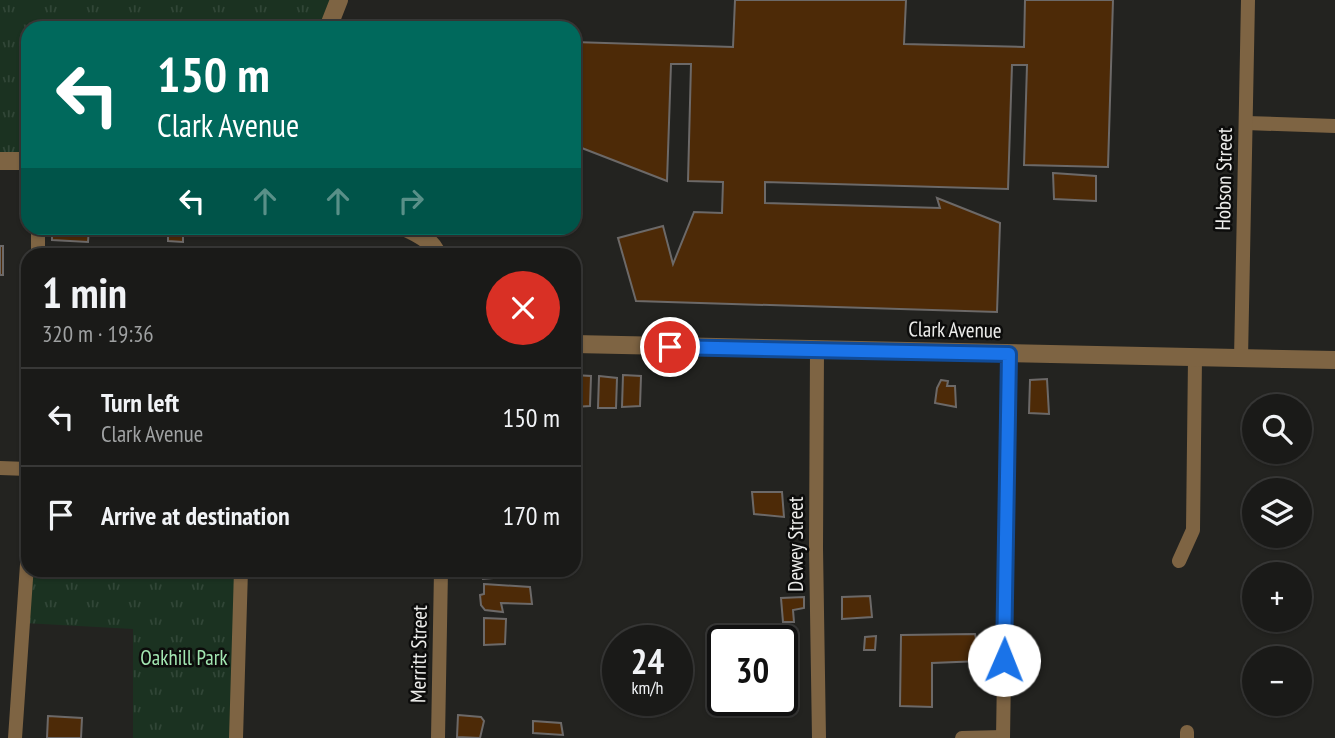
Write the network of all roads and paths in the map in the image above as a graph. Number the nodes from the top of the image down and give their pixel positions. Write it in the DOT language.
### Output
graph roads {
  1 [pos="339,0"];
  2 [pos="1248,0"];
  3 [pos="331,21"];
  4 [pos="1246,122"];
  5 [pos="1335,126"];
  6 [pos="0,161"];
  7 [pos="21,161"];
  8 [pos="420,235"];
  9 [pos="435,248"];
  10 [pos="581,344"];
  11 [pos="817,350"];
  12 [pos="1009,354"];
  13 [pos="1195,358"];
  14 [pos="1241,359"];
  15 [pos="1335,360"];
  16 [pos="0,468"];
  17 [pos="21,469"];
  18 [pos="1179,561"];
  19 [pos="26,577"];
  20 [pos="241,577"];
  21 [pos="441,577"];
  22 [pos="15,738"];
  23 [pos="236,738"];
  24 [pos="438,738"];
  25 [pos="819,738"];
  26 [pos="962,738"];
  27 [pos="1003,738"];
  1 -- 3 [label="street"];
  2 -- 4 [label="street, Hobson Street"];
  4 -- 5 [label="street"];
  4 -- 14 [label="street, Hobson Street"];
  6 -- 7 [label="street"];
  8 -- 9 [label="street"];
  10 -- 11 [label="street, Clark Avenue"];
  11 -- 12 [label="street, Clark Avenue"];
  11 -- 25 [label="street, Dewey Street"];
  12 -- 13 [label="street, Clark Avenue"];
  12 -- 27 [label="street"];
  13 -- 14 [label="street, Clark Avenue"];
  13 -- 18 [label="street"];
  14 -- 15 [label="street, Clark Avenue"];
  16 -- 17 [label="street"];
  19 -- 22 [label="street"];
  20 -- 23 [label="street"];
  21 -- 24 [label="street, Merritt Street"];
  26 -- 27 [label="street"];
}
